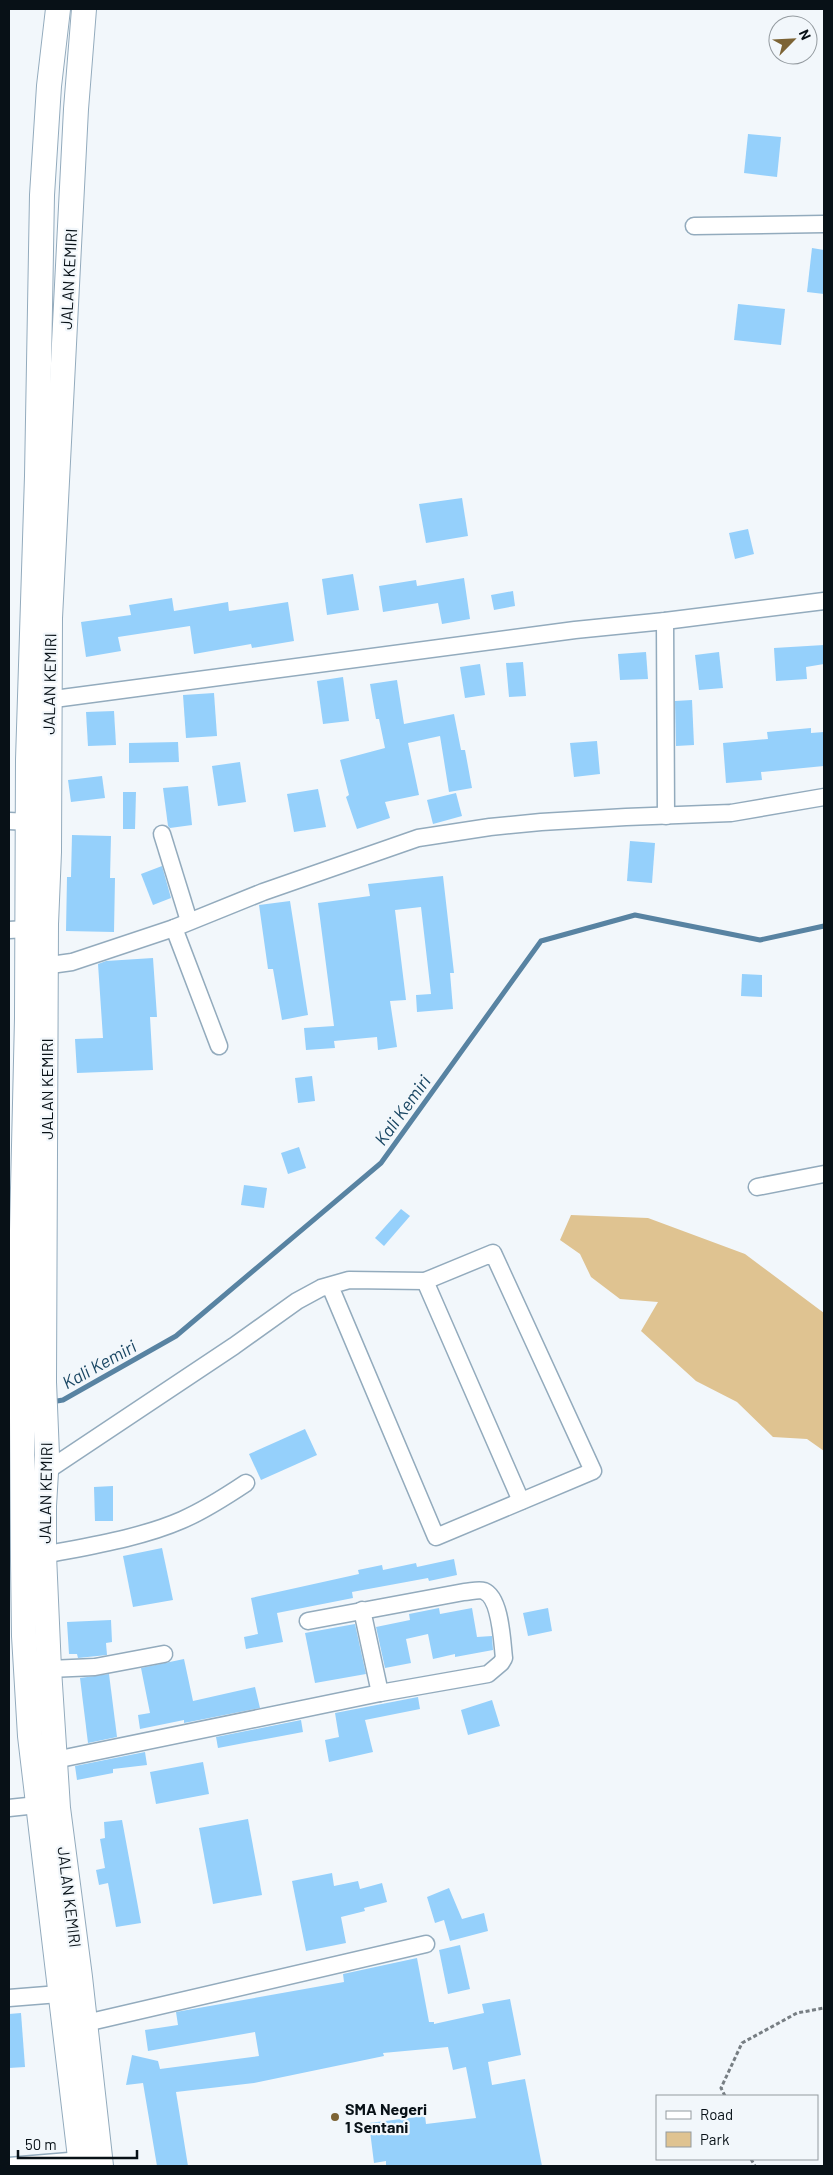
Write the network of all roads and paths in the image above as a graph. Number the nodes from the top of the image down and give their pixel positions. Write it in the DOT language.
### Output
graph roads {
  1 [pos="58,9"];
  2 [pos="84,9"];
  3 [pos="824,224"];
  4 [pos="694,226"];
  5 [pos="824,601"];
  6 [pos="665,621"];
  7 [pos="40,701"];
  8 [pos="824,797"];
  9 [pos="666,816"];
  10 [pos="19,821"];
  11 [pos="162,834"];
  12 [pos="181,924"];
  13 [pos="17,930"];
  14 [pos="36,967"];
  15 [pos="219,1046"];
  16 [pos="824,1174"];
  17 [pos="757,1187"];
  18 [pos="15,1273"];
  19 [pos="46,1273"];
  20 [pos="425,1281"];
  21 [pos="330,1286"];
  22 [pos="34,1381"];
  23 [pos="46,1464"];
  24 [pos="246,1484"];
  25 [pos="522,1501"];
  26 [pos="44,1555"];
  27 [pos="362,1610"];
  28 [pos="308,1620"];
  29 [pos="164,1654"];
  30 [pos="49,1669"];
  31 [pos="380,1693"];
  32 [pos="55,1760"];
  33 [pos="36,1805"];
  34 [pos="9,1808"];
  35 [pos="426,1944"];
  36 [pos="59,1994"];
  37 [pos="9,1998"];
  38 [pos="824,2008"];
  39 [pos="86,2023"];
  40 [pos="724,2095"];
  41 [pos="88,2164"];
  42 [pos="9,2166"];
  1 -- 7 [label="highway, JALAN KEMIRI"];
  2 -- 7 [label="highway, JALAN KEMIRI"];
  3 -- 4 [label="street"];
  5 -- 6 [label="street"];
  6 -- 7 [label="street"];
  6 -- 9 [label="street"];
  7 -- 10 [label="highway, JALAN KEMIRI"];
  7 -- 14 [label="highway, JALAN KEMIRI"];
  8 -- 9 [label="street"];
  9 -- 12 [label="street"];
  10 -- 13 [label="highway, JALAN KEMIRI"];
  11 -- 12 [label="street"];
  12 -- 14 [label="street"];
  12 -- 15 [label="street"];
  13 -- 14 [label="highway, JALAN KEMIRI"];
  14 -- 18 [label="highway, JALAN KEMIRI"];
  14 -- 19 [label="highway, JALAN KEMIRI"];
  16 -- 17 [label="street"];
  18 -- 19 [label="street"];
  18 -- 22 [label="highway, JALAN KEMIRI"];
  19 -- 22 [label="highway, JALAN KEMIRI"];
  20 -- 21 [label="street"];
  20 -- 25 [label="street"];
  20 -- 25 [label="street"];
  21 -- 23 [label="street"];
  21 -- 25 [label="street"];
  22 -- 23 [label="highway, JALAN KEMIRI"];
  22 -- 33 [label="highway, JALAN KEMIRI"];
  23 -- 26 [label="highway, JALAN KEMIRI"];
  24 -- 26 [label="street"];
  26 -- 30 [label="highway, JALAN KEMIRI"];
  27 -- 28 [label="street"];
  27 -- 31 [label="street"];
  27 -- 31 [label="street"];
  29 -- 30 [label="street"];
  30 -- 32 [label="highway, JALAN KEMIRI"];
  31 -- 32 [label="street"];
  32 -- 39 [label="highway, JALAN KEMIRI"];
  33 -- 34 [label="street"];
  33 -- 36 [label="highway, JALAN KEMIRI"];
  35 -- 39 [label="street"];
  36 -- 37 [label="street"];
  36 -- 41 [label="highway, JALAN KEMIRI"];
  38 -- 40 [label="path"];
  39 -- 41 [label="highway, JALAN KEMIRI"];
  41 -- 42 [label="street"];
}
